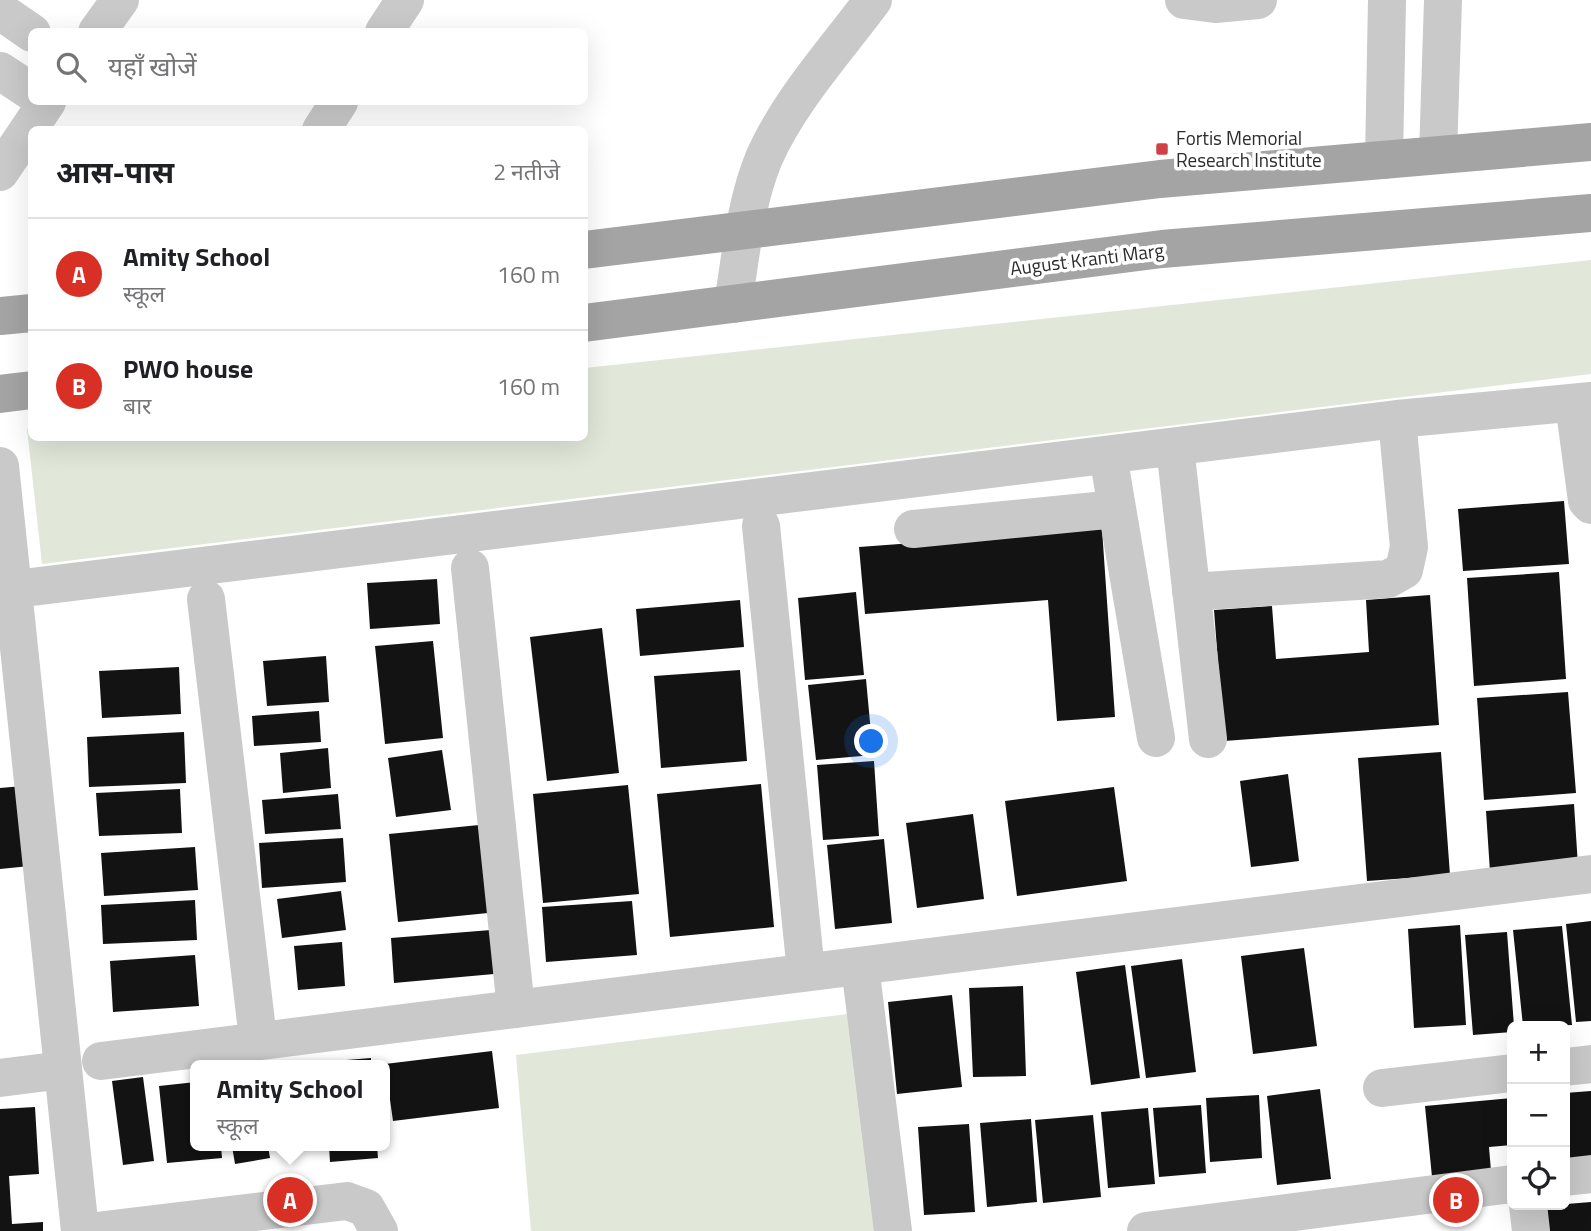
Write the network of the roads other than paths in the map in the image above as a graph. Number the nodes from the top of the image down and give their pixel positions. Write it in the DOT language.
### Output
graph roads {
  1 [pos="120,0"];
  2 [pos="405,0"];
  3 [pos="1184,0"];
  4 [pos="1258,0"];
  5 [pos="1387,0"];
  6 [pos="1443,0"];
  7 [pos="859,5"];
  8 [pos="0,11"];
  9 [pos="100,28"];
  10 [pos="387,28"];
  11 [pos="28,30"];
  12 [pos="0,71"];
  13 [pos="28,89"];
  14 [pos="44,105"];
  15 [pos="337,105"];
  16 [pos="30,126"];
  17 [pos="324,126"];
  18 [pos="28,129"];
  19 [pos="1591,142"];
  20 [pos="1438,155"];
  21 [pos="1384,160"];
  22 [pos="0,172"];
  23 [pos="1591,212"];
  24 [pos="745,231"];
  25 [pos="588,250"];
  26 [pos="733,304"];
  27 [pos="588,322"];
  28 [pos="28,390"];
  29 [pos="0,394"];
  30 [pos="1582,402"];
  31 [pos="1397,419"];
  32 [pos="1175,447"];
  33 [pos="1108,455"];
  34 [pos="0,466"];
  35 [pos="1589,503"];
  36 [pos="1116,509"];
  37 [pos="761,526"];
  38 [pos="914,530"];
  39 [pos="470,568"];
  40 [pos="6,590"];
  41 [pos="1191,592"];
  42 [pos="206,599"];
  43 [pos="12,703"];
  44 [pos="1156,738"];
  45 [pos="1208,739"];
  46 [pos="1591,874"];
  47 [pos="860,966"];
  48 [pos="807,972"];
  49 [pos="516,1009"];
  50 [pos="258,1039"];
  51 [pos="101,1061"];
  52 [pos="1591,1064"];
  53 [pos="1570,1066"];
  54 [pos="63,1070"];
  55 [pos="1507,1074"];
  56 [pos="0,1078"];
  57 [pos="1382,1088"];
  58 [pos="1591,1174"];
  59 [pos="1570,1176"];
  60 [pos="1507,1185"];
  61 [pos="1529,1210"];
  62 [pos="80,1231"];
  63 [pos="96,1231"];
  64 [pos="379,1231"];
  65 [pos="893,1231"];
  66 [pos="1146,1231"];
  67 [pos="1531,1231"];
  1 -- 9 [label="street"];
  2 -- 10 [label="street"];
  3 -- 4 [label="street"];
  5 -- 21 [label="street"];
  6 -- 20 [label="street"];
  7 -- 24 [label="street"];
  8 -- 11 [label="street"];
  12 -- 13 [label="street"];
  14 -- 16 [label="street"];
  15 -- 17 [label="street"];
  18 -- 22 [label="street"];
  19 -- 20 [label="main road"];
  20 -- 21 [label="main road"];
  21 -- 24 [label="main road"];
  23 -- 26 [label="main road, August Kranti Marg"];
  24 -- 25 [label="main road"];
  24 -- 26 [label="street"];
  26 -- 27 [label="main road, August Kranti Marg"];
  28 -- 29 [label="main road"];
  30 -- 31 [label="street"];
  30 -- 35 [label="street"];
  31 -- 32 [label="street"];
  31 -- 41 [label="street"];
  32 -- 33 [label="street"];
  32 -- 41 [label="street"];
  33 -- 36 [label="street"];
  33 -- 40 [label="street"];
  34 -- 40 [label="street"];
  36 -- 38 [label="street"];
  36 -- 44 [label="street"];
  37 -- 48 [label="street"];
  39 -- 49 [label="street"];
  40 -- 43 [label="street"];
  41 -- 45 [label="street"];
  42 -- 50 [label="street"];
  43 -- 54 [label="street"];
  46 -- 47 [label="street"];
  47 -- 48 [label="street"];
  47 -- 65 [label="street"];
  48 -- 49 [label="street"];
  49 -- 50 [label="street"];
  50 -- 51 [label="street"];
  52 -- 53 [label="street"];
  54 -- 56 [label="street"];
  54 -- 62 [label="street"];
  55 -- 57 [label="street"];
  58 -- 59 [label="street"];
  60 -- 66 [label="street"];
  61 -- 67 [label="street"];
  63 -- 64 [label="street"];
}
